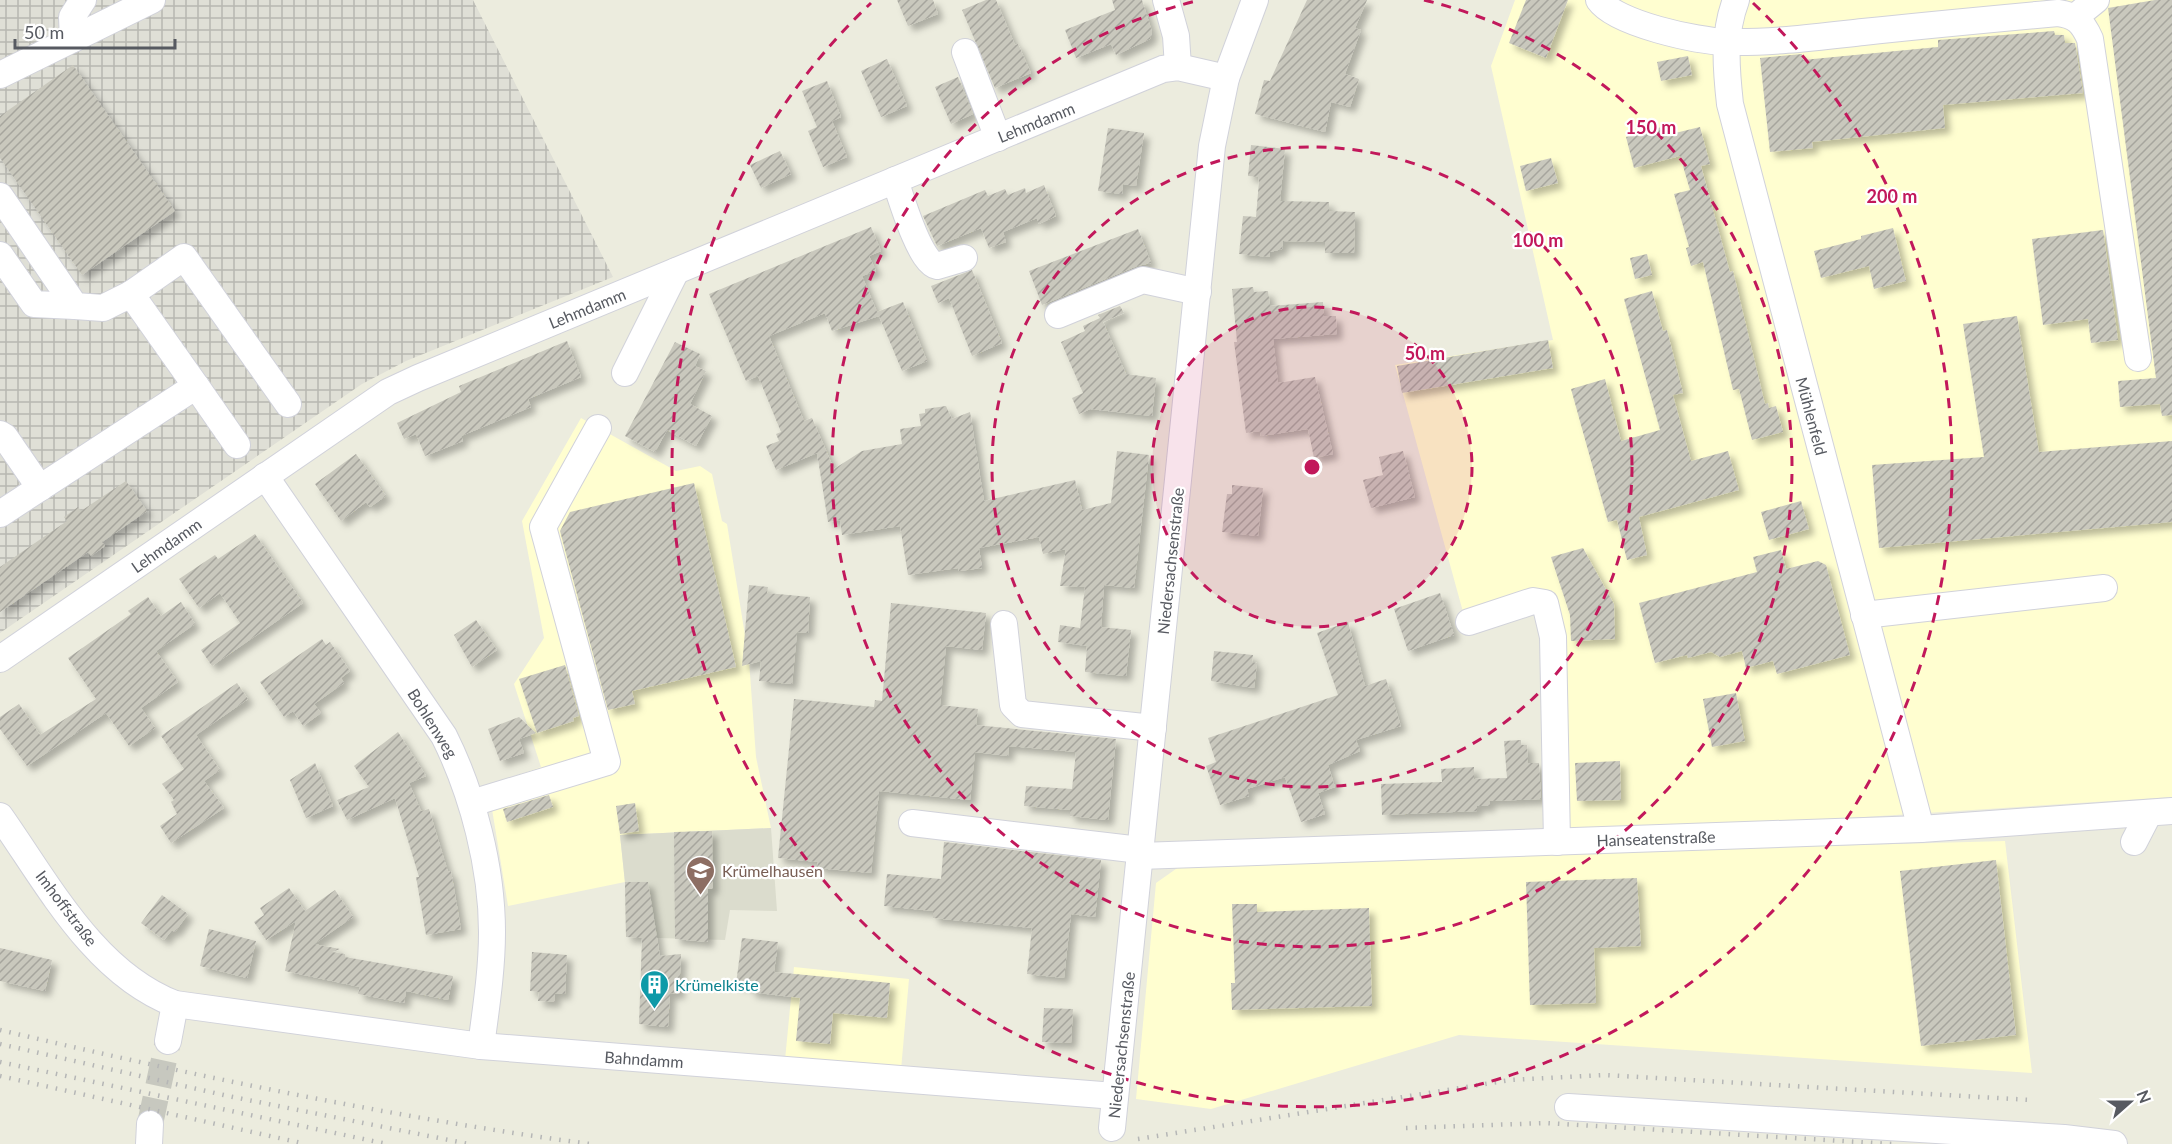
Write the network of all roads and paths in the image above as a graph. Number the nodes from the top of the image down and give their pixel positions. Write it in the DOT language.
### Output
graph roads {
  1 [pos="83,0"];
  2 [pos="152,0"];
  3 [pos="1166,0"];
  4 [pos="1255,0"];
  5 [pos="1599,0"];
  6 [pos="1736,0"];
  7 [pos="2096,0"];
  8 [pos="2074,17"];
  9 [pos="73,39"];
  10 [pos="1727,42"];
  11 [pos="965,52"];
  12 [pos="1178,67"];
  13 [pos="2,74"];
  14 [pos="1226,78"];
  15 [pos="998,138"];
  16 [pos="895,180"];
  17 [pos="0,196"];
  18 [pos="0,255"];
  19 [pos="964,258"];
  20 [pos="676,271"];
  21 [pos="1198,292"];
  22 [pos="131,294"];
  23 [pos="75,306"];
  24 [pos="1058,315"];
  25 [pos="2138,358"];
  26 [pos="625,373"];
  27 [pos="196,386"];
  28 [pos="288,405"];
  29 [pos="598,428"];
  30 [pos="0,434"];
  31 [pos="237,445"];
  32 [pos="265,476"];
  33 [pos="40,488"];
  34 [pos="0,514"];
  35 [pos="2104,588"];
  36 [pos="1864,615"];
  37 [pos="1469,622"];
  38 [pos="1004,624"];
  39 [pos="0,659"];
  40 [pos="1153,728"];
  41 [pos="472,803"];
  42 [pos="2161,812"];
  43 [pos="0,816"];
  44 [pos="912,823"];
  45 [pos="1921,830"];
  46 [pos="1557,842"];
  47 [pos="2134,842"];
  48 [pos="1140,853"];
  49 [pos="175,1004"];
  50 [pos="168,1041"];
  51 [pos="481,1046"];
  52 [pos="1115,1096"];
  53 [pos="1568,1107"];
  54 [pos="1112,1128"];
  55 [pos="2114,1144"];
  1 -- 9 [label="street"];
  2 -- 9 [label="street"];
  3 -- 12 [label="street"];
  4 -- 14 [label="street, Niedersachsenstraße"];
  5 -- 10 [label="street"];
  6 -- 10 [label="street, Mühlenfeld"];
  7 -- 8 [label="street"];
  8 -- 10 [label="street"];
  8 -- 25 [label="street"];
  9 -- 13 [label="street"];
  10 -- 36 [label="street, Mühlenfeld"];
  11 -- 15 [label="street"];
  12 -- 14 [label="street, Lehmdamm"];
  12 -- 15 [label="street, Lehmdamm"];
  14 -- 21 [label="street, Niedersachsenstraße"];
  15 -- 16 [label="street, Lehmdamm"];
  16 -- 19 [label="street"];
  16 -- 20 [label="street, Lehmdamm"];
  17 -- 23 [label="street"];
  18 -- 23 [label="street"];
  20 -- 26 [label="street"];
  20 -- 32 [label="street, Lehmdamm"];
  21 -- 24 [label="street"];
  21 -- 40 [label="street, Niedersachsenstraße"];
  22 -- 23 [label="street"];
  22 -- 27 [label="street"];
  22 -- 28 [label="street"];
  27 -- 31 [label="street"];
  27 -- 33 [label="street"];
  29 -- 41 [label="street"];
  30 -- 33 [label="street"];
  32 -- 39 [label="street, Lehmdamm"];
  32 -- 41 [label="street, Bohlenweg"];
  33 -- 34 [label="street"];
  35 -- 36 [label="street"];
  36 -- 45 [label="street, Mühlenfeld"];
  37 -- 46 [label="street"];
  38 -- 40 [label="street"];
  40 -- 48 [label="street, Niedersachsenstraße"];
  41 -- 51 [label="street, Bohlenweg"];
  42 -- 45 [label="street, Hanseatenstraße"];
  42 -- 47 [label="street"];
  43 -- 49 [label="street, Imhoffstraße"];
  44 -- 48 [label="street, Hanseatenstraße"];
  45 -- 46 [label="street, Hanseatenstraße"];
  46 -- 48 [label="street, Hanseatenstraße"];
  48 -- 52 [label="street, Niedersachsenstraße"];
  49 -- 50 [label="street"];
  49 -- 51 [label="street, Bahndamm"];
  51 -- 52 [label="street, Bahndamm"];
  52 -- 54 [label="street, Niedersachsenstraße"];
  53 -- 55 [label="street"];
}
